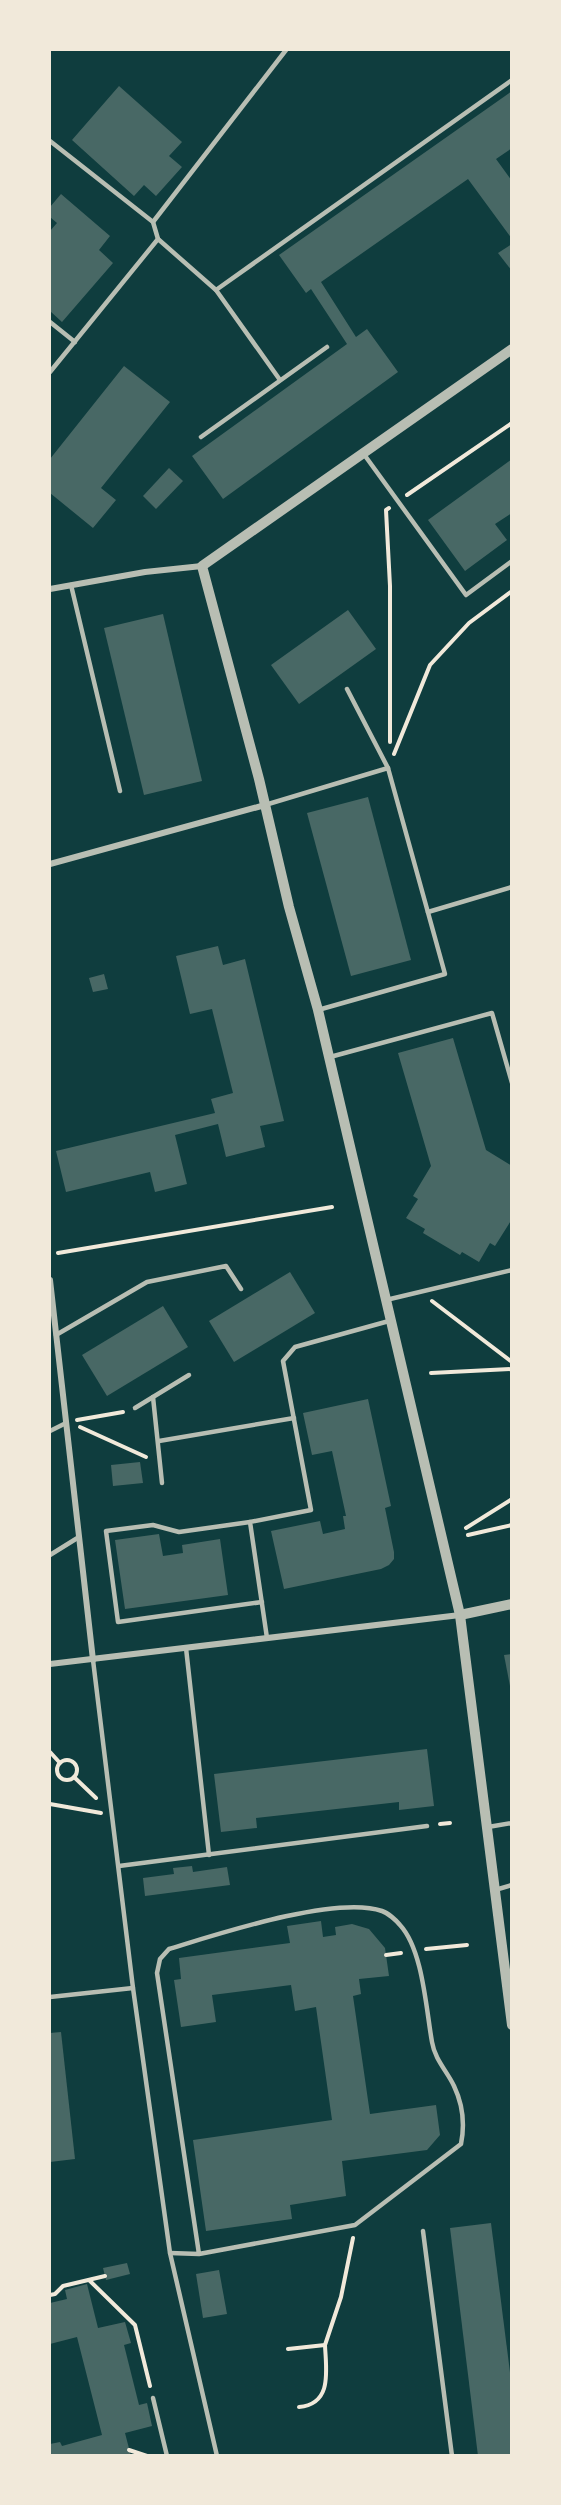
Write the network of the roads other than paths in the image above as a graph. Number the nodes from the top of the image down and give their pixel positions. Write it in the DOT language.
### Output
graph roads {
  1 [pos="286,50"];
  2 [pos="512,80"];
  3 [pos="50,141"];
  4 [pos="153,222"];
  5 [pos="158,239"];
  6 [pos="216,290"];
  7 [pos="50,322"];
  8 [pos="75,342"];
  9 [pos="327,347"];
  10 [pos="512,349"];
  11 [pos="50,372"];
  12 [pos="280,380"];
  13 [pos="201,437"];
  14 [pos="363,453"];
  15 [pos="512,561"];
  16 [pos="202,566"];
  17 [pos="71,585"];
  18 [pos="50,589"];
  19 [pos="347,689"];
  20 [pos="388,768"];
  21 [pos="120,791"];
  22 [pos="265,805"];
  23 [pos="50,864"];
  24 [pos="512,887"];
  25 [pos="428,912"];
  26 [pos="318,1010"];
  27 [pos="330,1057"];
  28 [pos="512,1083"];
  29 [pos="512,1270"];
  30 [pos="50,1280"];
  31 [pos="241,1288"];
  32 [pos="386,1300"];
  33 [pos="51,1310"];
  34 [pos="391,1320"];
  35 [pos="56,1335"];
  36 [pos="189,1375"];
  37 [pos="153,1397"];
  38 [pos="135,1408"];
  39 [pos="294,1418"];
  40 [pos="66,1423"];
  41 [pos="50,1431"];
  42 [pos="159,1441"];
  43 [pos="162,1483"];
  44 [pos="250,1522"];
  45 [pos="79,1537"];
  46 [pos="50,1555"];
  47 [pos="262,1602"];
  48 [pos="512,1604"];
  49 [pos="460,1615"];
  50 [pos="267,1638"];
  51 [pos="186,1648"];
  52 [pos="93,1660"];
  53 [pos="50,1664"];
  54 [pos="512,1823"];
  55 [pos="427,1826"];
  56 [pos="486,1828"];
  57 [pos="209,1855"];
  58 [pos="119,1866"];
  59 [pos="512,1885"];
  60 [pos="495,1890"];
  61 [pos="133,1988"];
  62 [pos="50,1997"];
  63 [pos="512,2025"];
  64 [pos="423,2231"];
  65 [pos="170,2253"];
  66 [pos="199,2253"];
  67 [pos="153,2398"];
  68 [pos="167,2456"];
  69 [pos="217,2456"];
  70 [pos="452,2456"];
  1 -- 4 [label="lane"];
  2 -- 6 [label="lane"];
  3 -- 4 [label="lane"];
  4 -- 5 [label="lane"];
  5 -- 6 [label="lane"];
  5 -- 8 [label="lane"];
  6 -- 12 [label="lane"];
  7 -- 8 [label="lane"];
  8 -- 11 [label="lane"];
  9 -- 12 [label="lane"];
  10 -- 14 [label="street"];
  12 -- 13 [label="lane"];
  14 -- 15 [label="lane"];
  14 -- 16 [label="street"];
  16 -- 17 [label="street"];
  16 -- 22 [label="street"];
  17 -- 18 [label="street"];
  17 -- 21 [label="lane"];
  19 -- 20 [label="lane"];
  20 -- 22 [label="lane"];
  20 -- 25 [label="lane"];
  22 -- 23 [label="street"];
  22 -- 26 [label="street"];
  24 -- 25 [label="lane"];
  25 -- 26 [label="lane"];
  26 -- 27 [label="street"];
  27 -- 28 [label="lane"];
  27 -- 32 [label="street"];
  29 -- 32 [label="lane"];
  30 -- 33 [label="street"];
  31 -- 35 [label="lane"];
  32 -- 34 [label="street"];
  33 -- 35 [label="street"];
  34 -- 39 [label="lane"];
  34 -- 49 [label="street"];
  35 -- 40 [label="street"];
  36 -- 37 [label="lane"];
  37 -- 38 [label="lane"];
  37 -- 42 [label="lane"];
  39 -- 42 [label="lane"];
  39 -- 44 [label="lane"];
  40 -- 41 [label="lane"];
  40 -- 45 [label="street"];
  42 -- 43 [label="lane"];
  44 -- 47 [label="lane"];
  44 -- 47 [label="lane"];
  45 -- 46 [label="lane"];
  45 -- 52 [label="street"];
  47 -- 50 [label="lane"];
  48 -- 49 [label="street"];
  49 -- 50 [label="street"];
  49 -- 56 [label="street"];
  50 -- 51 [label="street"];
  51 -- 52 [label="street"];
  51 -- 57 [label="lane"];
  52 -- 53 [label="street"];
  52 -- 58 [label="lane"];
  54 -- 56 [label="lane"];
  55 -- 57 [label="lane"];
  56 -- 60 [label="street"];
  57 -- 58 [label="lane"];
  58 -- 61 [label="lane"];
  59 -- 60 [label="lane"];
  60 -- 63 [label="street"];
  61 -- 62 [label="lane"];
  61 -- 65 [label="lane"];
  64 -- 70 [label="lane"];
  65 -- 66 [label="lane"];
  65 -- 69 [label="lane"];
  66 -- 66 [label="lane"];
  67 -- 68 [label="lane"];
}
